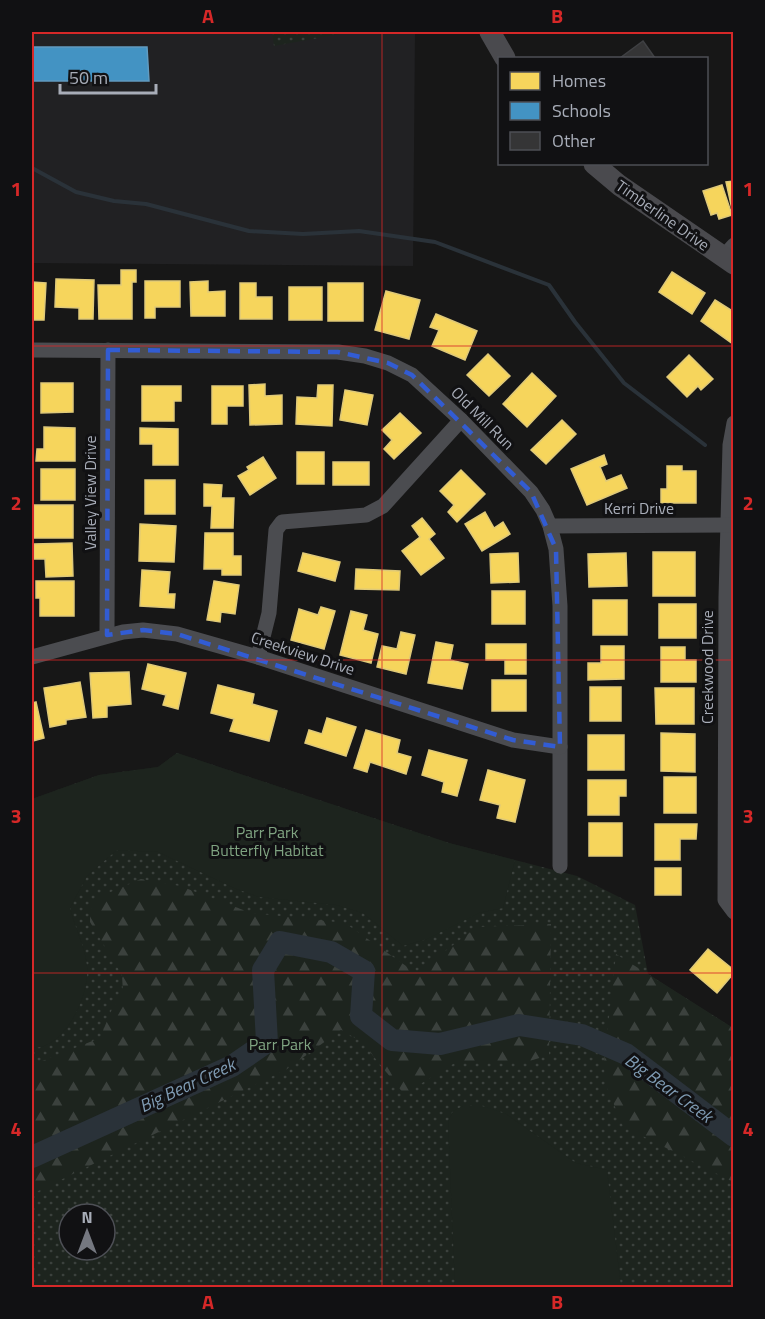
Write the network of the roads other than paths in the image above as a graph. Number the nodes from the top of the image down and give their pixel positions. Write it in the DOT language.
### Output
graph roads {
  1 [pos="490,32"];
  2 [pos="504,57"];
  3 [pos="595,165"];
  4 [pos="730,256"];
  5 [pos="32,350"];
  6 [pos="108,350"];
  7 [pos="461,420"];
  8 [pos="734,423"];
  9 [pos="728,525"];
  10 [pos="550,526"];
  11 [pos="107,635"];
  12 [pos="32,657"];
  13 [pos="258,657"];
  14 [pos="729,679"];
  15 [pos="560,747"];
  16 [pos="560,866"];
  17 [pos="732,911"];
  1 -- 2 [label="street"];
  3 -- 4 [label="street, Timberline Drive"];
  5 -- 6 [label="street, Old Mill Run"];
  6 -- 7 [label="street, Old Mill Run"];
  6 -- 11 [label="street, Valley View Drive"];
  7 -- 10 [label="street, Old Mill Run"];
  7 -- 13 [label="street"];
  8 -- 9 [label="street, Creekwood Drive"];
  9 -- 10 [label="street, Kerri Drive"];
  9 -- 14 [label="street, Creekwood Drive"];
  10 -- 15 [label="street, Old Mill Run"];
  11 -- 12 [label="street, Creekview Drive"];
  11 -- 13 [label="street, Creekview Drive"];
  13 -- 15 [label="street, Creekview Drive"];
  14 -- 17 [label="street, Creekwood Drive"];
  15 -- 16 [label="street, Old Mill Run"];
}
